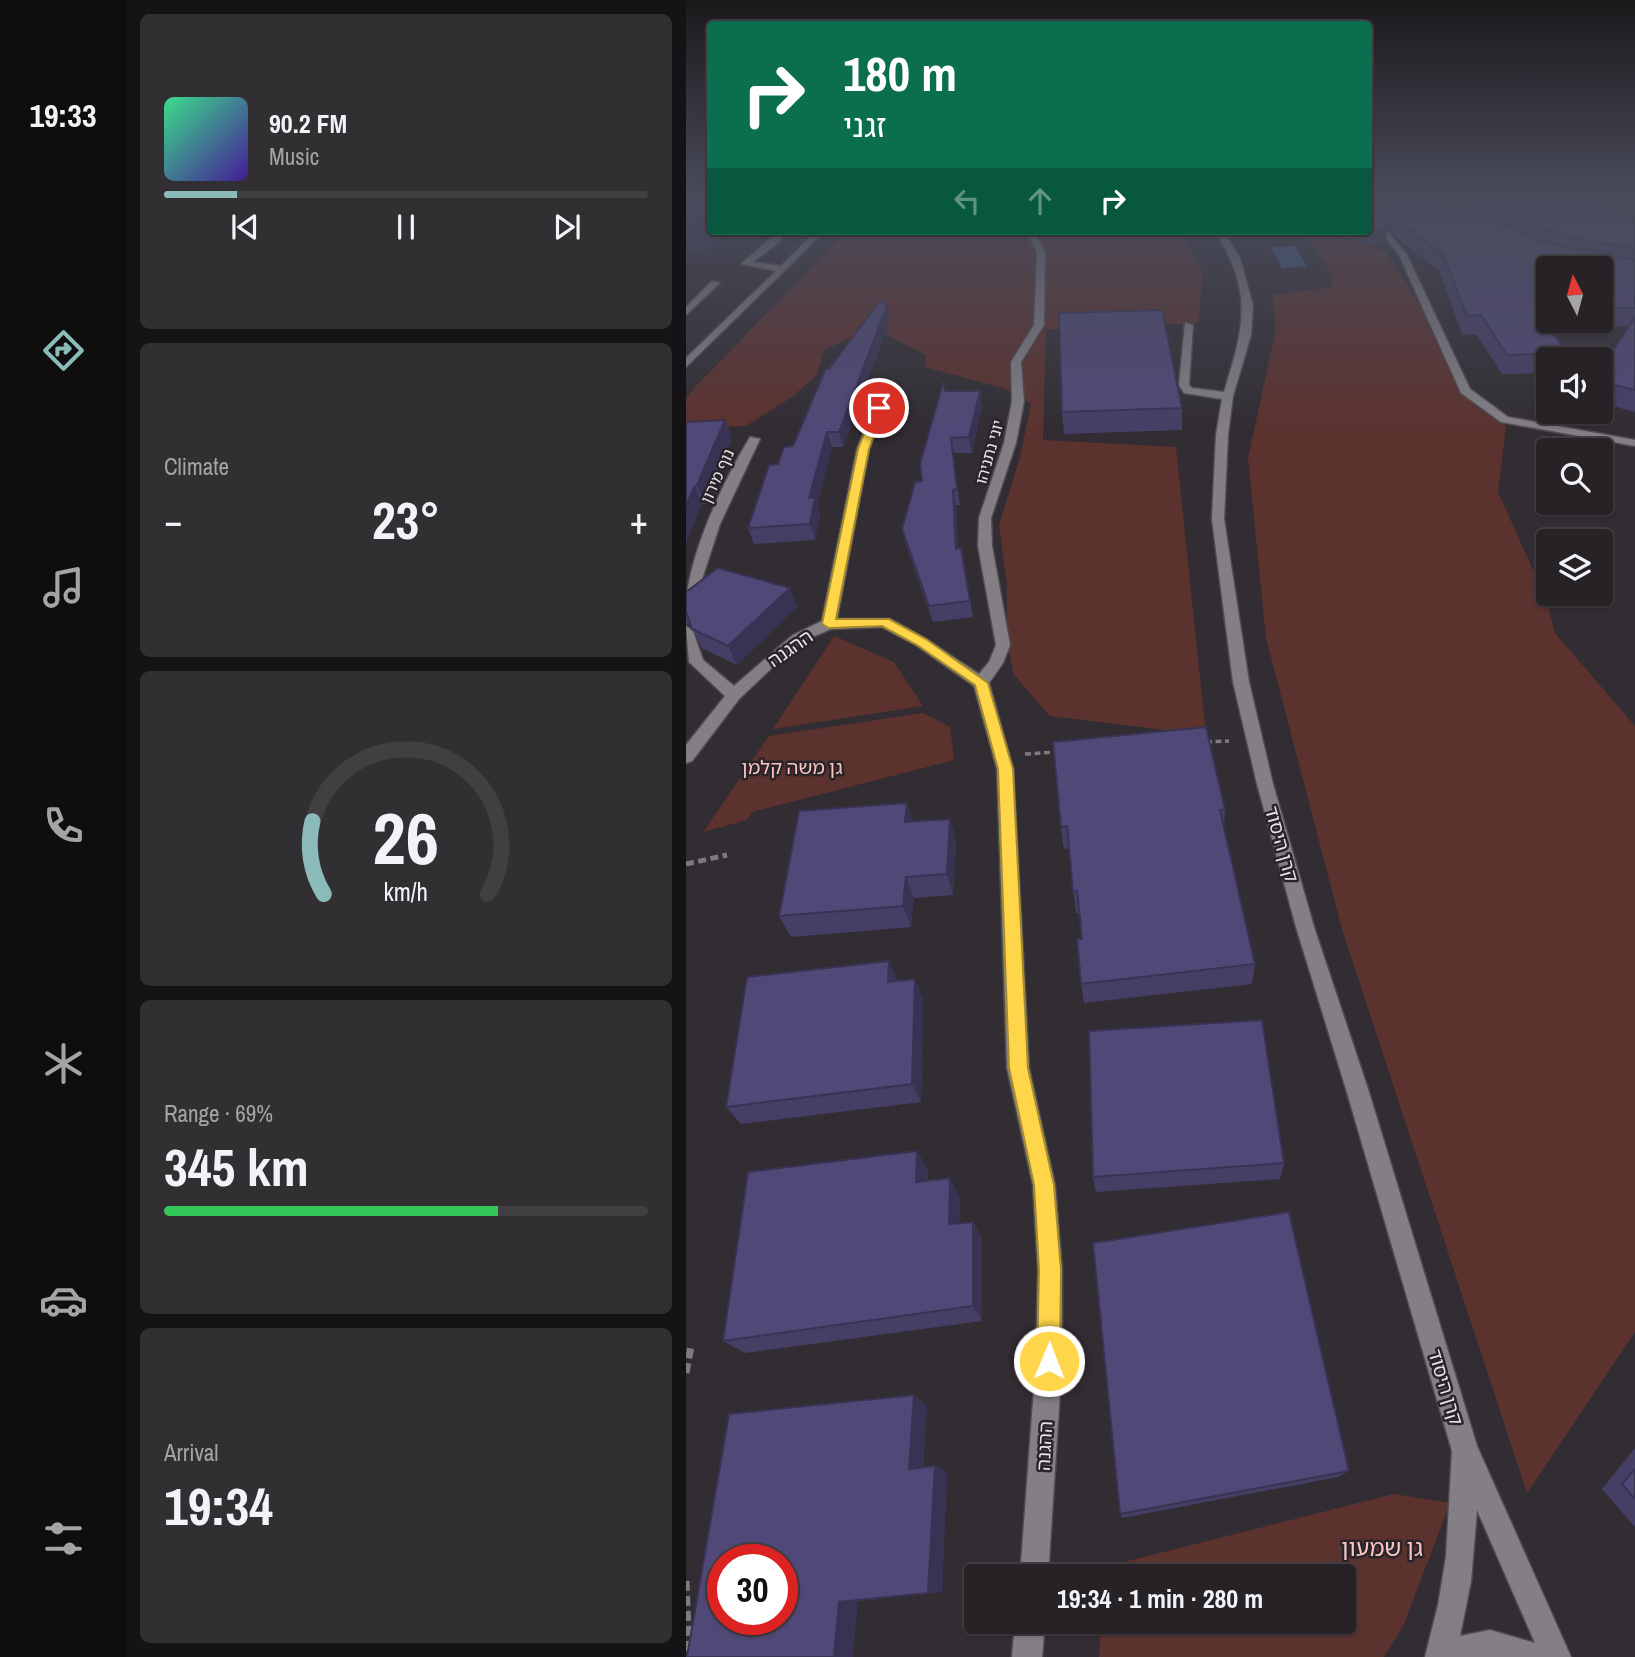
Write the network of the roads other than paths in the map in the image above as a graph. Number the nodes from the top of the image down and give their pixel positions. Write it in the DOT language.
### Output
graph roads {
  1 [pos="779,274"];
  2 [pos="1040,274"];
  3 [pos="1240,274"];
  4 [pos="1411,274"];
  5 [pos="715,283"];
  6 [pos="686,312"];
  7 [pos="1188,325"];
  8 [pos="686,365"];
  9 [pos="1228,396"];
  10 [pos="879,408"];
  11 [pos="754,439"];
  12 [pos="1635,443"];
  13 [pos="686,607"];
  14 [pos="829,624"];
  15 [pos="686,631"];
  16 [pos="981,683"];
  17 [pos="734,695"];
  18 [pos="686,757"];
  19 [pos="1464,1448"];
  20 [pos="1035,1564"];
  21 [pos="1029,1634"];
  22 [pos="1027,1657"];
  23 [pos="1440,1657"];
  24 [pos="1448,1657"];
  25 [pos="1533,1657"];
  26 [pos="1556,1657"];
  1 -- 8 [label="street"];
  2 -- 16 [label="street, יוני נתניהו"];
  3 -- 9 [label="street, קרן היסוד"];
  4 -- 12 [label="street"];
  5 -- 6 [label="street"];
  7 -- 9 [label="street"];
  9 -- 19 [label="street, קרן היסוד"];
  10 -- 14 [label="street"];
  11 -- 13 [label="street, נוף מירון"];
  14 -- 16 [label="street, ההגנה"];
  14 -- 17 [label="street, ההגנה"];
  15 -- 17 [label="street"];
  16 -- 20 [label="street, ההגנה"];
  17 -- 18 [label="street, ההגנה"];
  19 -- 23 [label="street, קרן היסוד"];
  19 -- 26 [label="street, קרן היסוד"];
  21 -- 22 [label="street"];
  24 -- 25 [label="street"];
}
